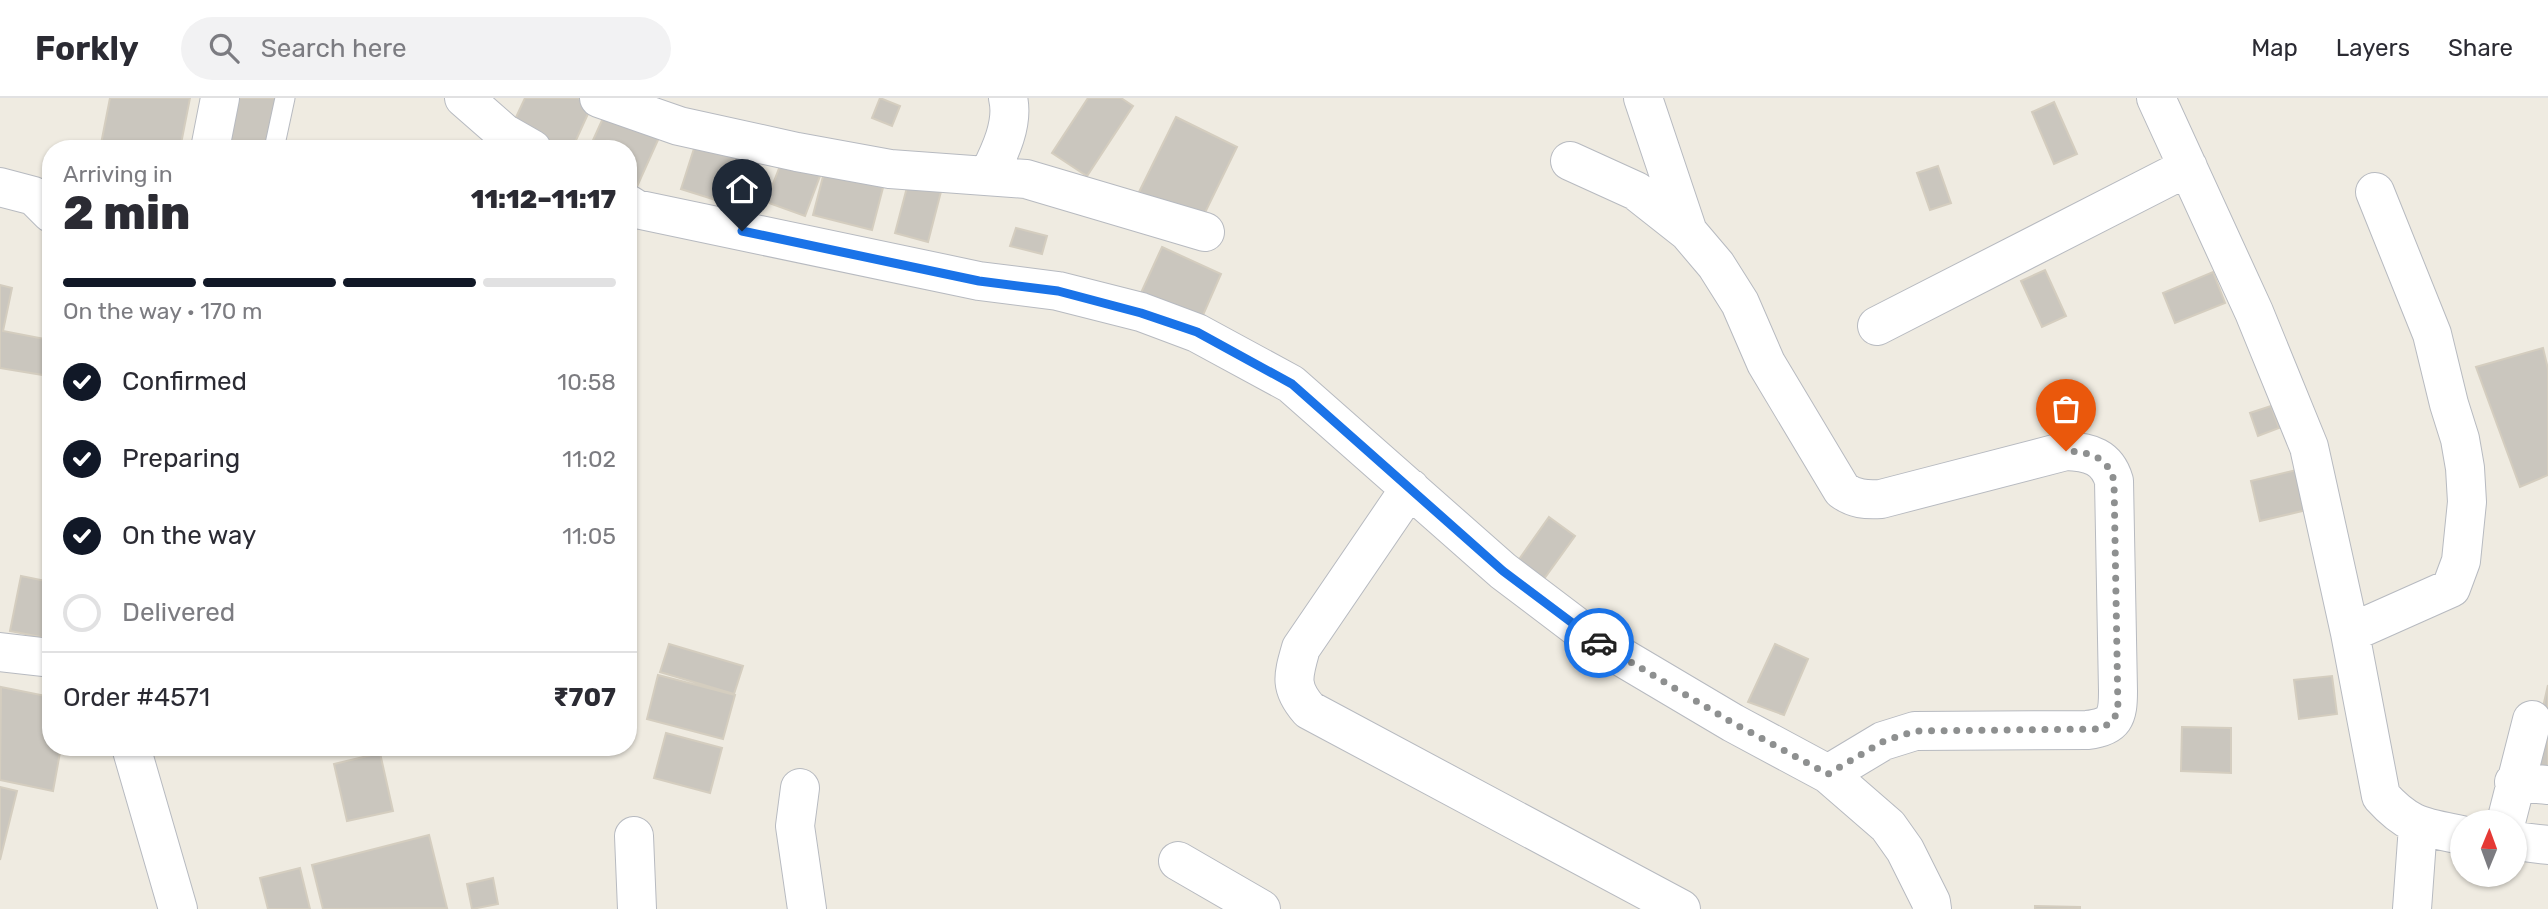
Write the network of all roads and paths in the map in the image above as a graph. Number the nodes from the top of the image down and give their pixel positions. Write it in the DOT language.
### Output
graph roads {
  1 [pos="220,98"];
  2 [pos="285,98"];
  3 [pos="464,98"];
  4 [pos="599,98"];
  5 [pos="1008,98"];
  6 [pos="1643,98"];
  7 [pos="2156,98"];
  8 [pos="212,140"];
  9 [pos="276,140"];
  10 [pos="516,140"];
  11 [pos="1570,161"];
  12 [pos="2188,167"];
  13 [pos="989,174"];
  14 [pos="0,187"];
  15 [pos="2375,192"];
  16 [pos="42,204"];
  17 [pos="637,209"];
  18 [pos="1205,232"];
  19 [pos="1688,232"];
  20 [pos="1877,326"];
  21 [pos="1410,488"];
  22 [pos="2350,633"];
  23 [pos="0,652"];
  24 [pos="42,657"];
  25 [pos="2532,720"];
  26 [pos="134,756"];
  27 [pos="1828,774"];
  28 [pos="2531,784"];
  29 [pos="800,788"];
  30 [pos="2514,810"];
  31 [pos="2418,826"];
  32 [pos="2450,833"];
  33 [pos="634,836"];
  34 [pos="2527,842"];
  35 [pos="2548,845"];
  36 [pos="1178,860"];
  37 [pos="178,909"];
  38 [pos="637,909"];
  39 [pos="807,909"];
  40 [pos="1261,909"];
  41 [pos="1681,909"];
  42 [pos="1932,909"];
  43 [pos="2412,909"];
  1 -- 8 [label="street"];
  2 -- 9 [label="lane"];
  3 -- 10 [label="street"];
  4 -- 13 [label="street"];
  5 -- 13 [label="street"];
  6 -- 19 [label="street"];
  7 -- 12 [label="street"];
  11 -- 19 [label="street"];
  12 -- 20 [label="street"];
  12 -- 22 [label="street"];
  13 -- 18 [label="street"];
  14 -- 16 [label="street"];
  15 -- 22 [label="street"];
  17 -- 21 [label="street"];
  19 -- 27 [label="street"];
  21 -- 27 [label="street"];
  21 -- 41 [label="street"];
  22 -- 31 [label="street"];
  23 -- 24 [label="street"];
  25 -- 28 [label="street"];
  26 -- 37 [label="street"];
  27 -- 42 [label="street"];
  28 -- 30 [label="street"];
  29 -- 39 [label="street"];
  31 -- 32 [label="street"];
  31 -- 43 [label="street"];
  33 -- 38 [label="street"];
  34 -- 35 [label="street"];
  36 -- 40 [label="street"];
}
